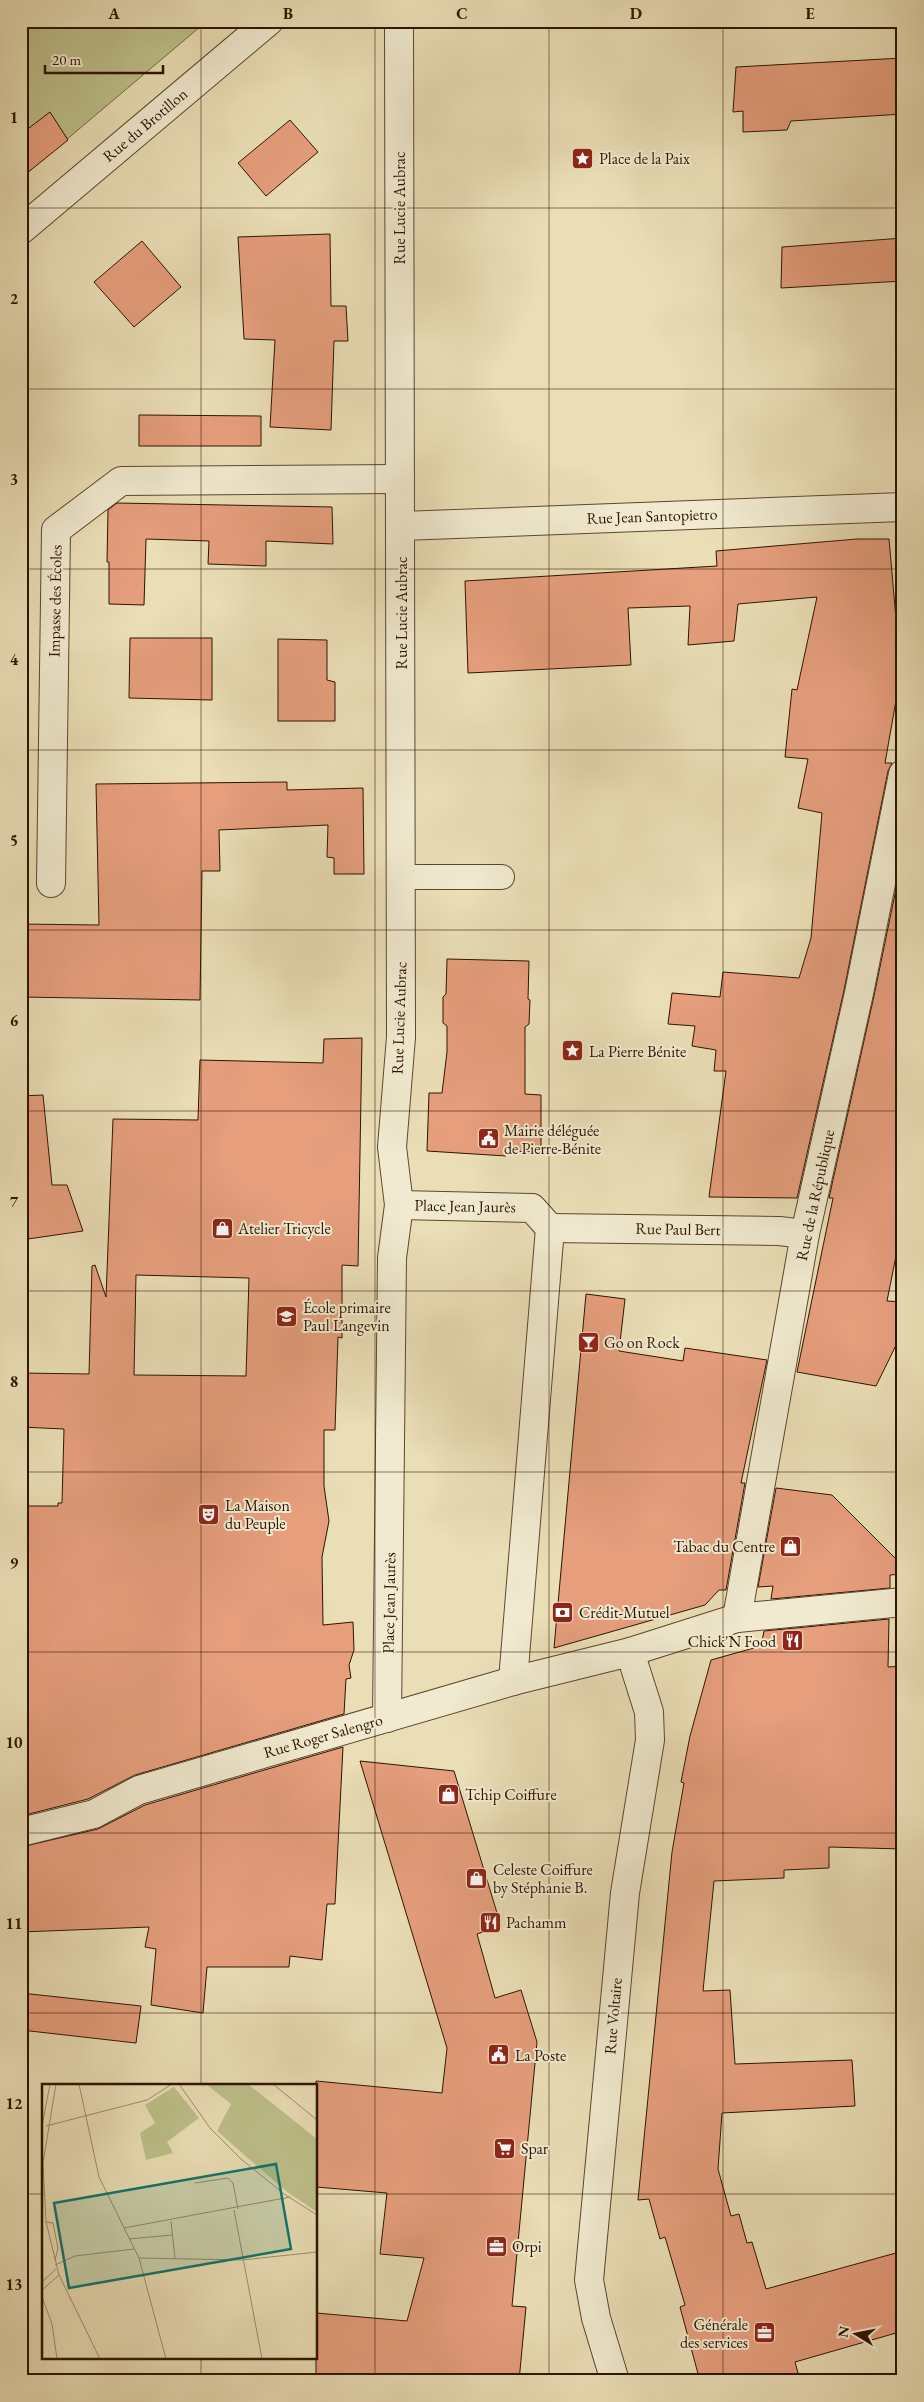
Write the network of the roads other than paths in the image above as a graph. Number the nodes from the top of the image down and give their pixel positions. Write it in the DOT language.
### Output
graph roads {
  1 [pos="269,21"];
  2 [pos="399,21"];
  3 [pos="21,230"];
  4 [pos="400,479"];
  5 [pos="903,508"];
  6 [pos="402,526"];
  7 [pos="903,774"];
  8 [pos="401,876"];
  9 [pos="502,877"];
  10 [pos="51,883"];
  11 [pos="398,1205"];
  12 [pos="550,1228"];
  13 [pos="805,1234"];
  14 [pos="903,1602"];
  15 [pos="737,1618"];
  16 [pos="630,1652"];
  17 [pos="513,1681"];
  18 [pos="387,1718"];
  19 [pos="21,1832"];
  20 [pos="615,2381"];
  1 -- 3 [label="street, Rue du Brotillon"];
  2 -- 4 [label="street, Rue Lucie Aubrac"];
  4 -- 6 [label="street, Rue Lucie Aubrac"];
  4 -- 10 [label="street, Impasse des Écoles"];
  5 -- 6 [label="street, Rue Jean Santopietro"];
  6 -- 8 [label="street, Rue Lucie Aubrac"];
  7 -- 13 [label="street, Rue de la République"];
  8 -- 9 [label="lane"];
  8 -- 11 [label="street, Rue Lucie Aubrac"];
  11 -- 12 [label="street, Place Jean Jaurès"];
  11 -- 18 [label="street, Place Jean Jaurès"];
  12 -- 13 [label="street, Rue Paul Bert"];
  12 -- 17 [label="street"];
  13 -- 15 [label="street, Rue de la République"];
  14 -- 15 [label="street, Rue Roger Salengro"];
  15 -- 16 [label="street, Rue Roger Salengro"];
  16 -- 17 [label="street, Rue Roger Salengro"];
  16 -- 20 [label="street, Rue Voltaire"];
  17 -- 18 [label="street, Rue Roger Salengro"];
  18 -- 19 [label="street, Rue Roger Salengro"];
}
